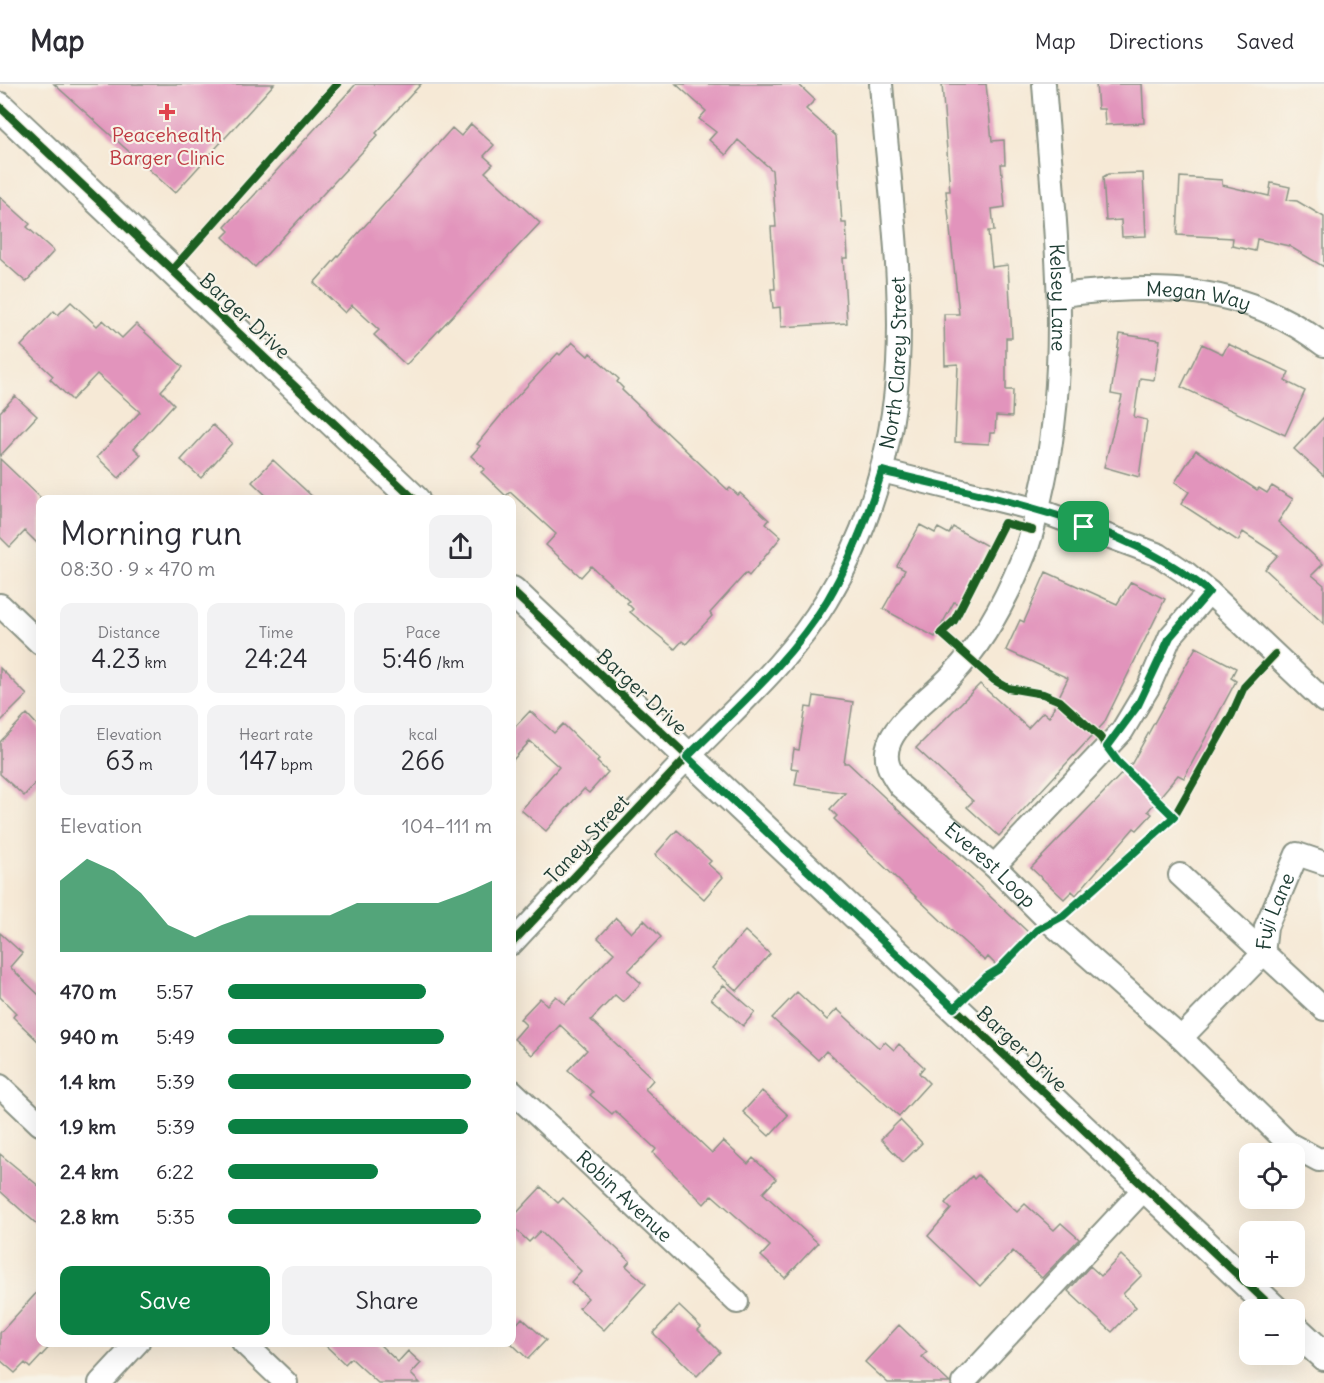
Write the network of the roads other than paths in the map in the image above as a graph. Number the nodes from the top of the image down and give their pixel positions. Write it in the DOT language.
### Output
graph roads {
  1 [pos="881,84"];
  2 [pos="1044,84"];
  3 [pos="0,107"];
  4 [pos="1061,296"];
  5 [pos="1324,345"];
  6 [pos="882,471"];
  7 [pos="410,495"];
  8 [pos="1038,510"];
  9 [pos="1209,592"];
  10 [pos="516,595"];
  11 [pos="0,605"];
  12 [pos="36,640"];
  13 [pos="1324,701"];
  14 [pos="687,757"];
  15 [pos="1324,863"];
  16 [pos="994,866"];
  17 [pos="1180,875"];
  18 [pos="516,939"];
  19 [pos="1263,954"];
  20 [pos="1324,1009"];
  21 [pos="1181,1038"];
  22 [pos="0,1086"];
  23 [pos="516,1095"];
  24 [pos="36,1120"];
  25 [pos="1324,1159"];
  26 [pos="1145,1188"];
  27 [pos="1263,1299"];
  28 [pos="737,1302"];
  29 [pos="1305,1338"];
  30 [pos="133,1347"];
  31 [pos="248,1347"];
  32 [pos="1324,1356"];
  33 [pos="100,1383"];
  34 [pos="286,1383"];
  35 [pos="963,1383"];
  1 -- 6 [label="street, North Clarey Street"];
  2 -- 4 [label="street, Kelsey Lane"];
  3 -- 7 [label="main road, Barger Drive"];
  4 -- 5 [label="street, Megan Way"];
  4 -- 8 [label="street, Kelsey Lane"];
  6 -- 8 [label="street"];
  6 -- 14 [label="street, North Clarey Street"];
  8 -- 9 [label="street"];
  8 -- 16 [label="street, Everest Loop"];
  9 -- 13 [label="street"];
  9 -- 16 [label="street"];
  10 -- 14 [label="main road, Barger Drive"];
  11 -- 12 [label="street"];
  14 -- 18 [label="street, Taney Street"];
  14 -- 26 [label="main road, Barger Drive"];
  15 -- 19 [label="street, Fuji Lane"];
  16 -- 21 [label="street, Everest Loop"];
  17 -- 19 [label="street"];
  19 -- 20 [label="street"];
  19 -- 21 [label="street, Fuji Lane"];
  21 -- 25 [label="street, Everest Loop"];
  22 -- 24 [label="street"];
  23 -- 28 [label="street, Robin Avenue"];
  26 -- 27 [label="main road, Barger Drive"];
  26 -- 35 [label="street"];
  29 -- 32 [label="main road"];
  30 -- 33 [label="street"];
  31 -- 34 [label="street"];
}
